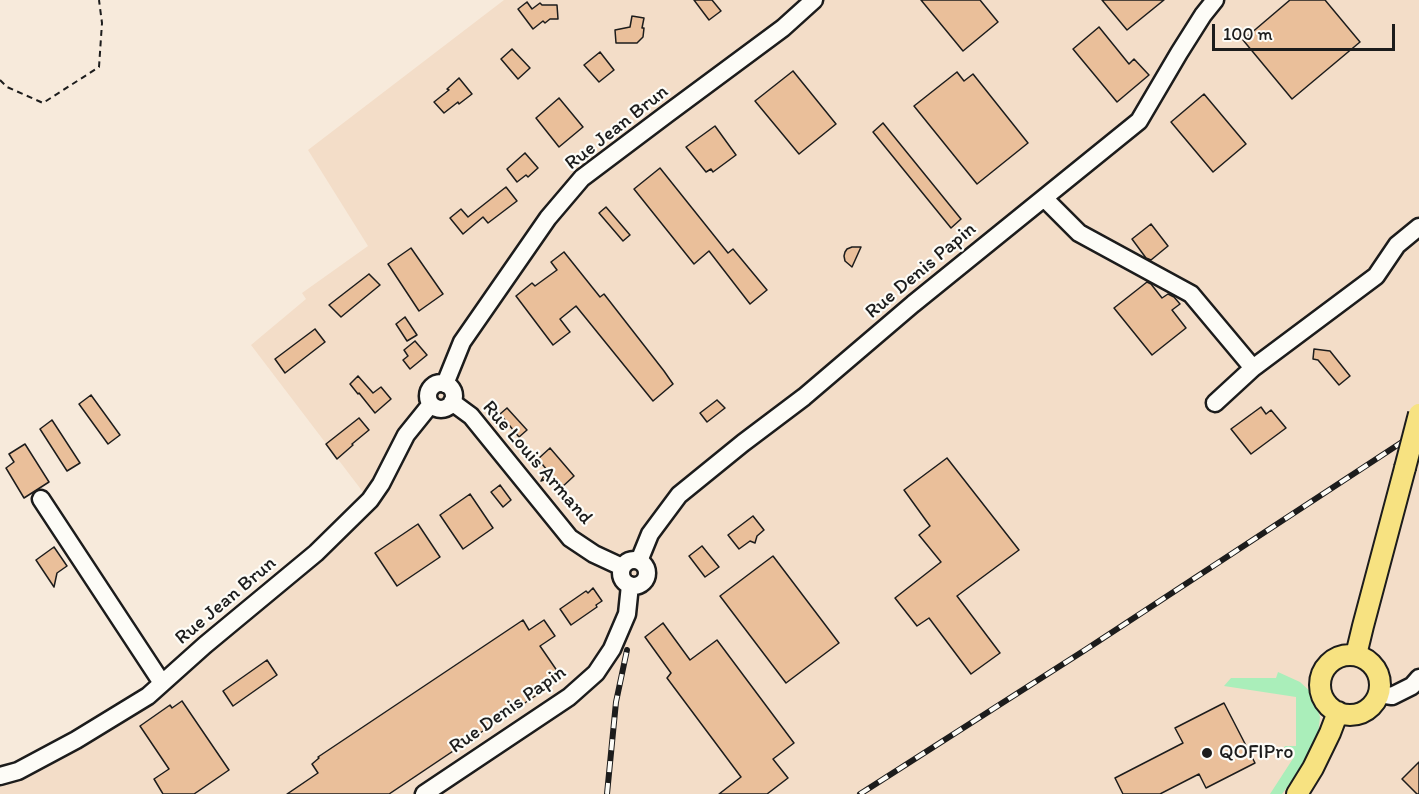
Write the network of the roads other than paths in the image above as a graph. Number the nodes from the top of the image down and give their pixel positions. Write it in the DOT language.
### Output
graph roads {
  1 [pos="814,0"];
  2 [pos="1215,0"];
  3 [pos="1044,198"];
  4 [pos="1419,227"];
  5 [pos="1253,368"];
  6 [pos="446,384"];
  7 [pos="452,402"];
  8 [pos="1215,403"];
  9 [pos="430,404"];
  10 [pos="1419,414"];
  11 [pos="41,499"];
  12 [pos="639,561"];
  13 [pos="622,567"];
  14 [pos="630,585"];
  15 [pos="1356,655"];
  16 [pos="1419,678"];
  17 [pos="162,683"];
  18 [pos="1379,694"];
  19 [pos="1338,712"];
  20 [pos="0,776"];
  21 [pos="424,794"];
  22 [pos="1297,794"];
  1 -- 6 [label="street, Rue Jean Brun"];
  2 -- 3 [label="street, Rue Denis Papin"];
  3 -- 5 [label="street"];
  3 -- 12 [label="street, Rue Denis Papin"];
  4 -- 5 [label="street"];
  5 -- 8 [label="street"];
  6 -- 7 [label="street"];
  6 -- 9 [label="street"];
  7 -- 9 [label="street"];
  7 -- 13 [label="street, Rue Louis Armand"];
  9 -- 17 [label="street, Rue Jean Brun"];
  10 -- 15 [label="main road, bridge"];
  11 -- 17 [label="street"];
  12 -- 13 [label="street"];
  12 -- 14 [label="street"];
  13 -- 14 [label="street"];
  14 -- 21 [label="street, Rue Denis Papin"];
  15 -- 18 [label="main road"];
  15 -- 19 [label="main road"];
  16 -- 18 [label="street"];
  17 -- 20 [label="street, Rue Jean Brun"];
  18 -- 19 [label="main road"];
  19 -- 22 [label="main road"];
}
